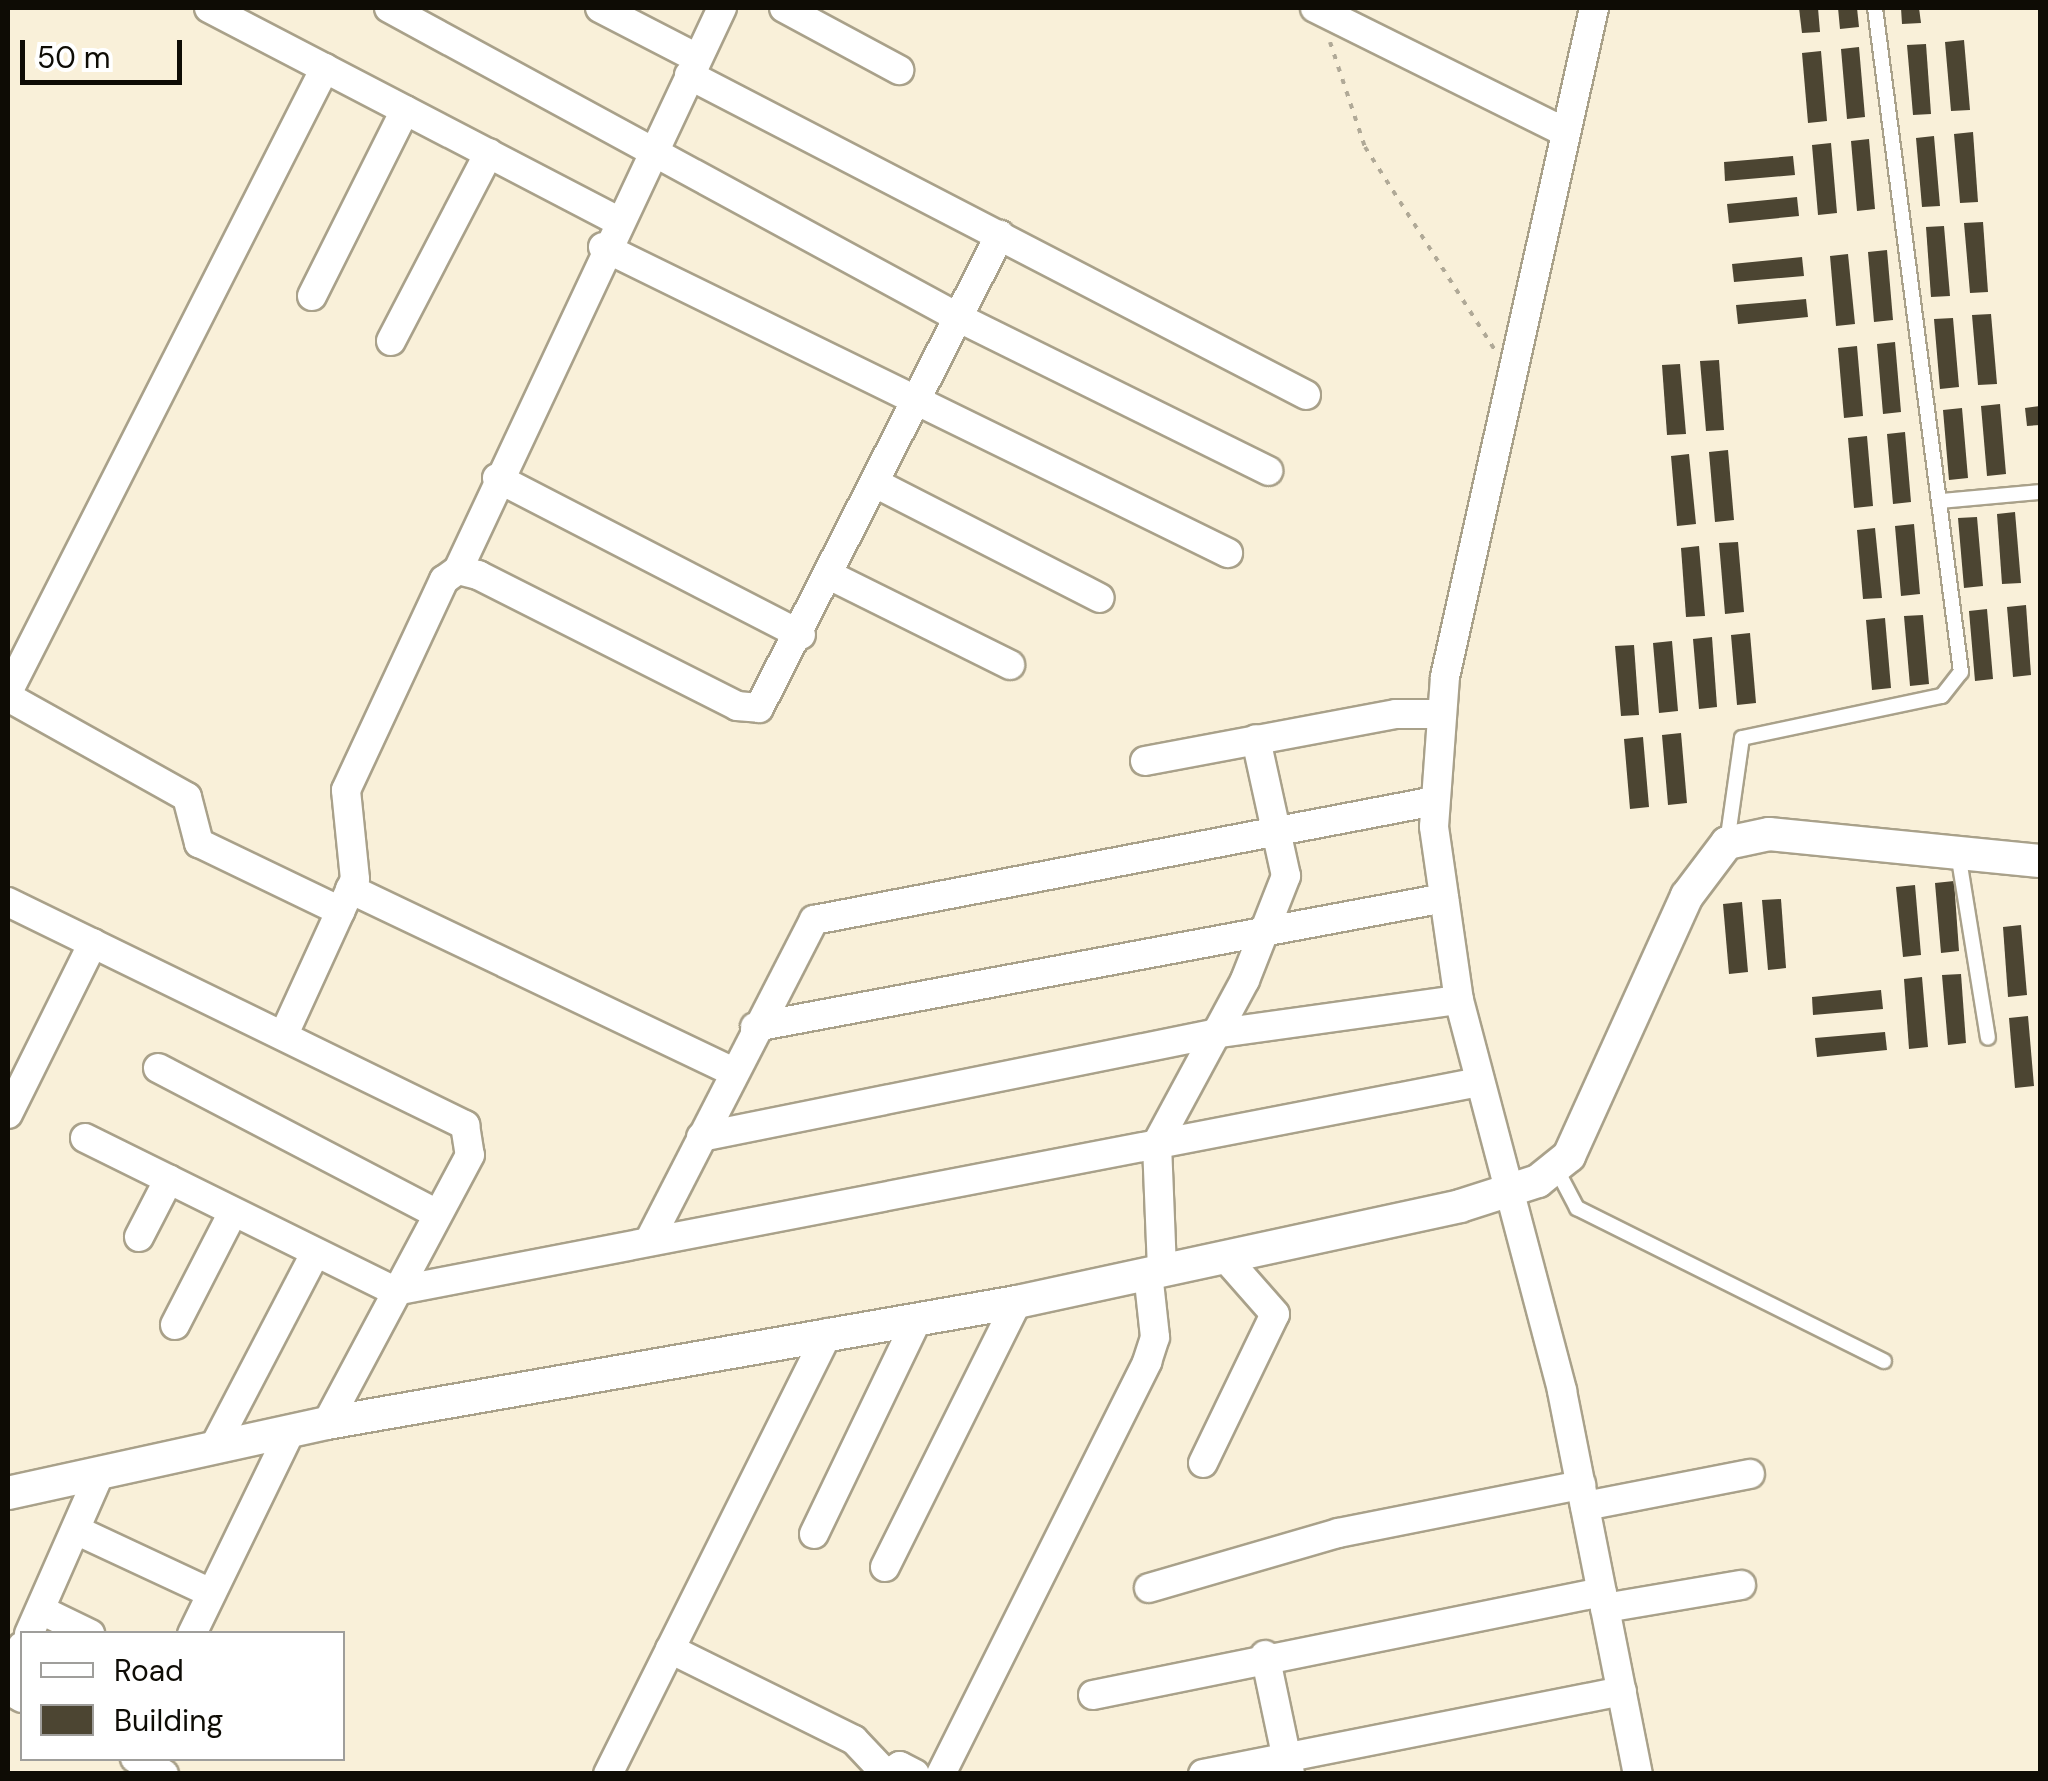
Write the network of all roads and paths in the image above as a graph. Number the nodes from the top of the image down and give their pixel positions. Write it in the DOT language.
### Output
graph roads {
  1 [pos="209,8"];
  2 [pos="389,8"];
  3 [pos="600,8"];
  4 [pos="722,8"];
  5 [pos="784,8"];
  6 [pos="1318,8"];
  7 [pos="1594,8"];
  8 [pos="1876,8"];
  9 [pos="693,67"];
  10 [pos="324,68"];
  11 [pos="899,70"];
  12 [pos="405,110"];
  13 [pos="1564,132"];
  14 [pos="650,151"];
  15 [pos="489,153"];
  16 [pos="616,219"];
  17 [pos="1000,235"];
  18 [pos="603,247"];
  19 [pos="312,296"];
  20 [pos="959,318"];
  21 [pos="391,341"];
  22 [pos="1509,375"];
  23 [pos="1306,395"];
  24 [pos="919,399"];
  25 [pos="1268,471"];
  26 [pos="497,478"];
  27 [pos="877,484"];
  28 [pos="2040,492"];
  29 [pos="1941,502"];
  30 [pos="1228,553"];
  31 [pos="458,570"];
  32 [pos="831,576"];
  33 [pos="1100,598"];
  34 [pos="802,635"];
  35 [pos="1010,665"];
  36 [pos="8,695"];
  37 [pos="1441,714"];
  38 [pos="1256,739"];
  39 [pos="1145,760"];
  40 [pos="1435,801"];
  41 [pos="1281,832"];
  42 [pos="1727,843"];
  43 [pos="1958,852"];
  44 [pos="2040,860"];
  45 [pos="1444,898"];
  46 [pos="345,900"];
  47 [pos="8,903"];
  48 [pos="1269,928"];
  49 [pos="94,942"];
  50 [pos="1460,1000"];
  51 [pos="755,1027"];
  52 [pos="285,1032"];
  53 [pos="1212,1034"];
  54 [pos="1988,1038"];
  55 [pos="158,1068"];
  56 [pos="733,1072"];
  57 [pos="1479,1082"];
  58 [pos="8,1114"];
  59 [pos="701,1137"];
  60 [pos="85,1138"];
  61 [pos="1157,1142"];
  62 [pos="1558,1172"];
  63 [pos="169,1179"];
  64 [pos="1508,1191"];
  65 [pos="232,1214"];
  66 [pos="437,1214"];
  67 [pos="138,1237"];
  68 [pos="650,1242"];
  69 [pos="314,1256"];
  70 [pos="1224,1256"];
  71 [pos="1155,1271"];
  72 [pos="395,1291"];
  73 [pos="1017,1302"];
  74 [pos="917,1320"];
  75 [pos="176,1324"];
  76 [pos="828,1333"];
  77 [pos="1884,1361"];
  78 [pos="328,1423"];
  79 [pos="290,1430"];
  80 [pos="215,1445"];
  81 [pos="1203,1463"];
  82 [pos="100,1474"];
  83 [pos="1750,1474"];
  84 [pos="8,1493"];
  85 [pos="1583,1496"];
  86 [pos="78,1531"];
  87 [pos="814,1534"];
  88 [pos="885,1567"];
  89 [pos="1742,1585"];
  90 [pos="1149,1588"];
  91 [pos="211,1593"];
  92 [pos="1604,1600"];
  93 [pos="35,1622"];
  94 [pos="76,1631"];
  95 [pos="193,1631"];
  96 [pos="670,1649"];
  97 [pos="20,1650"];
  98 [pos="1265,1655"];
  99 [pos="8,1675"];
  100 [pos="1622,1691"];
  101 [pos="1093,1695"];
  102 [pos="141,1761"];
  103 [pos="1288,1764"];
  104 [pos="164,1774"];
  105 [pos="608,1774"];
  106 [pos="887,1774"];
  107 [pos="915,1774"];
  108 [pos="942,1774"];
  109 [pos="1204,1774"];
  110 [pos="1638,1774"];
  1 -- 10 [label="street"];
  2 -- 14 [label="street"];
  3 -- 9 [label="street"];
  4 -- 9 [label="street"];
  5 -- 11 [label="street"];
  6 -- 13 [label="street"];
  6 -- 22 [label="path"];
  7 -- 13 [label="street"];
  8 -- 29 [label="lane"];
  9 -- 14 [label="street"];
  9 -- 17 [label="street"];
  10 -- 12 [label="street"];
  10 -- 36 [label="street"];
  12 -- 15 [label="street"];
  12 -- 19 [label="street"];
  13 -- 22 [label="street"];
  14 -- 16 [label="street"];
  14 -- 20 [label="street"];
  15 -- 16 [label="street"];
  15 -- 21 [label="street"];
  16 -- 18 [label="street"];
  17 -- 20 [label="street"];
  17 -- 23 [label="street"];
  18 -- 24 [label="street"];
  18 -- 26 [label="street"];
  20 -- 24 [label="street"];
  20 -- 25 [label="street"];
  22 -- 37 [label="street"];
  24 -- 27 [label="street"];
  24 -- 30 [label="street"];
  26 -- 31 [label="street"];
  26 -- 34 [label="street"];
  27 -- 32 [label="street"];
  27 -- 33 [label="street"];
  28 -- 29 [label="lane"];
  29 -- 42 [label="lane"];
  31 -- 34 [label="street"];
  31 -- 46 [label="street"];
  32 -- 34 [label="street"];
  32 -- 35 [label="street"];
  36 -- 46 [label="street"];
  37 -- 38 [label="street"];
  37 -- 40 [label="street"];
  38 -- 39 [label="street"];
  38 -- 41 [label="street"];
  40 -- 41 [label="street"];
  40 -- 45 [label="street"];
  41 -- 48 [label="street"];
  41 -- 51 [label="street"];
  42 -- 43 [label="street"];
  42 -- 62 [label="street"];
  43 -- 44 [label="street"];
  43 -- 54 [label="lane"];
  45 -- 48 [label="street"];
  45 -- 50 [label="street"];
  46 -- 52 [label="street"];
  46 -- 56 [label="street"];
  47 -- 49 [label="street"];
  48 -- 51 [label="street"];
  48 -- 53 [label="street"];
  49 -- 52 [label="street"];
  49 -- 58 [label="street"];
  50 -- 53 [label="street"];
  50 -- 57 [label="street"];
  51 -- 56 [label="street"];
  52 -- 66 [label="street"];
  53 -- 59 [label="street"];
  53 -- 61 [label="street"];
  55 -- 66 [label="street"];
  56 -- 59 [label="street"];
  57 -- 61 [label="street"];
  57 -- 64 [label="street"];
  59 -- 68 [label="street"];
  60 -- 63 [label="street"];
  61 -- 68 [label="street"];
  61 -- 71 [label="street"];
  62 -- 64 [label="street"];
  62 -- 77 [label="lane"];
  63 -- 65 [label="street"];
  63 -- 67 [label="street"];
  64 -- 70 [label="street"];
  64 -- 85 [label="street"];
  65 -- 69 [label="street"];
  65 -- 75 [label="street"];
  66 -- 72 [label="street"];
  68 -- 72 [label="street"];
  69 -- 72 [label="street"];
  69 -- 80 [label="street"];
  70 -- 71 [label="street"];
  70 -- 81 [label="street"];
  71 -- 73 [label="street"];
  71 -- 108 [label="street"];
  72 -- 78 [label="street"];
  73 -- 74 [label="street"];
  73 -- 88 [label="street"];
  74 -- 76 [label="street"];
  74 -- 87 [label="street"];
  76 -- 78 [label="street"];
  76 -- 96 [label="street"];
  78 -- 79 [label="street"];
  79 -- 80 [label="street"];
  79 -- 91 [label="street"];
  80 -- 82 [label="street"];
  82 -- 84 [label="street"];
  82 -- 86 [label="street"];
  83 -- 85 [label="street"];
  85 -- 90 [label="street"];
  85 -- 92 [label="street"];
  86 -- 91 [label="street"];
  86 -- 93 [label="street"];
  89 -- 92 [label="street"];
  91 -- 95 [label="street"];
  92 -- 98 [label="street"];
  92 -- 100 [label="street"];
  93 -- 94 [label="street"];
  96 -- 105 [label="street"];
  96 -- 106 [label="street"];
  97 -- 99 [label="street"];
  98 -- 101 [label="street"];
  98 -- 103 [label="street"];
  100 -- 103 [label="street"];
  100 -- 110 [label="street"];
  102 -- 104 [label="street"];
  103 -- 109 [label="street"];
  106 -- 107 [label="street"];
}
